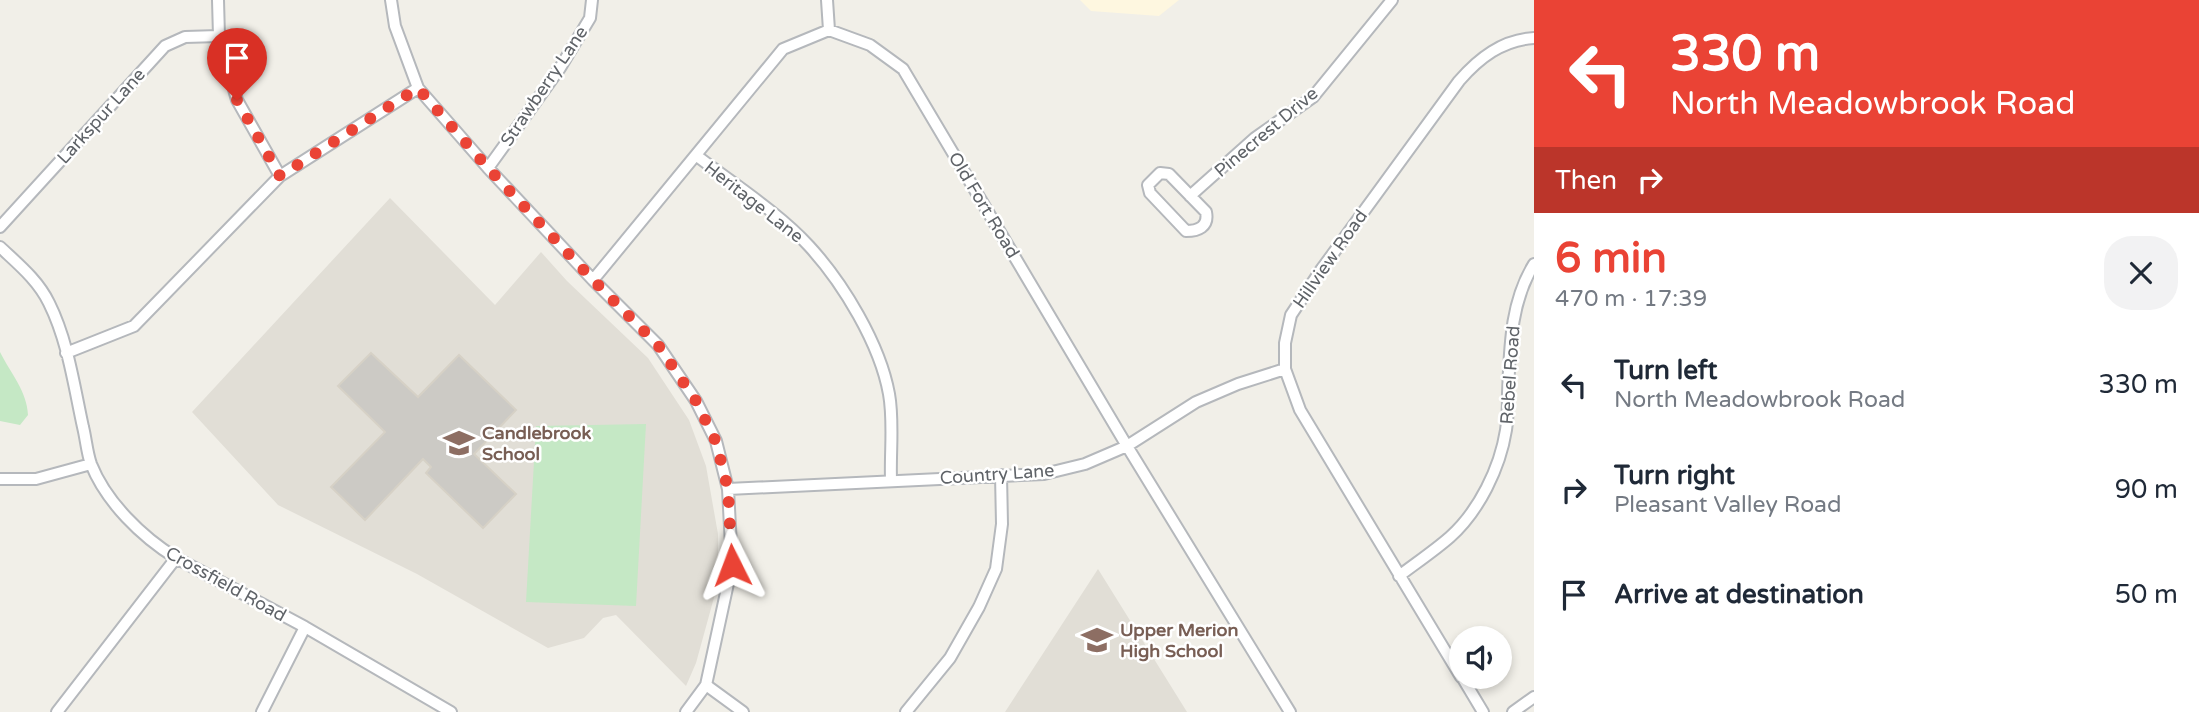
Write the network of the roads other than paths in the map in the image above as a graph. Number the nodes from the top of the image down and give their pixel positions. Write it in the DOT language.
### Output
graph roads {
  1 [pos="218,0"];
  2 [pos="391,0"];
  3 [pos="592,0"];
  4 [pos="827,0"];
  5 [pos="1392,0"];
  6 [pos="829,30"];
  7 [pos="219,36"];
  8 [pos="1534,38"];
  9 [pos="418,88"];
  10 [pos="696,156"];
  11 [pos="488,168"];
  12 [pos="280,176"];
  13 [pos="1190,196"];
  14 [pos="0,227"];
  15 [pos="0,247"];
  16 [pos="1534,264"];
  17 [pos="593,280"];
  18 [pos="66,353"];
  19 [pos="1286,369"];
  20 [pos="1126,446"];
  21 [pos="91,464"];
  22 [pos="1001,475"];
  23 [pos="0,479"];
  24 [pos="891,480"];
  25 [pos="728,489"];
  26 [pos="176,558"];
  27 [pos="1399,576"];
  28 [pos="305,627"];
  29 [pos="1449,656"];
  30 [pos="706,685"];
  31 [pos="1469,689"];
  32 [pos="1534,698"];
  33 [pos="57,712"];
  34 [pos="261,712"];
  35 [pos="451,712"];
  36 [pos="685,712"];
  37 [pos="743,712"];
  38 [pos="906,712"];
  39 [pos="1290,712"];
  40 [pos="1483,712"];
  41 [pos="1513,712"];
  1 -- 7 [label="street"];
  2 -- 9 [label="street"];
  3 -- 11 [label="street, Strawberry Lane"];
  4 -- 6 [label="street"];
  5 -- 13 [label="street, Pinecrest Drive"];
  6 -- 10 [label="street"];
  6 -- 20 [label="street, Old Fort Road"];
  7 -- 12 [label="street"];
  7 -- 14 [label="street, Larkspur Lane"];
  8 -- 19 [label="street, Hillview Road"];
  9 -- 11 [label="street"];
  9 -- 12 [label="street"];
  10 -- 17 [label="street"];
  10 -- 24 [label="street, Heritage Lane"];
  11 -- 17 [label="street"];
  12 -- 18 [label="street"];
  13 -- 13 [label="street"];
  15 -- 18 [label="street, Crossfield Road"];
  16 -- 27 [label="street, Rebel Road"];
  17 -- 25 [label="street"];
  18 -- 21 [label="street, Crossfield Road"];
  19 -- 20 [label="street, Country Lane"];
  19 -- 27 [label="street, Hillview Road"];
  20 -- 22 [label="street, Country Lane"];
  20 -- 39 [label="street, Old Fort Road"];
  21 -- 23 [label="street"];
  21 -- 26 [label="street, Crossfield Road"];
  22 -- 24 [label="street, Country Lane"];
  22 -- 38 [label="street"];
  24 -- 25 [label="street, Country Lane"];
  25 -- 30 [label="street"];
  26 -- 28 [label="street, Crossfield Road"];
  26 -- 33 [label="street"];
  27 -- 29 [label="street, Hillview Road"];
  28 -- 34 [label="street"];
  28 -- 35 [label="street, Crossfield Road"];
  30 -- 36 [label="street"];
  30 -- 37 [label="street"];
  31 -- 40 [label="street, Hillview Road"];
  32 -- 41 [label="street"];
}
